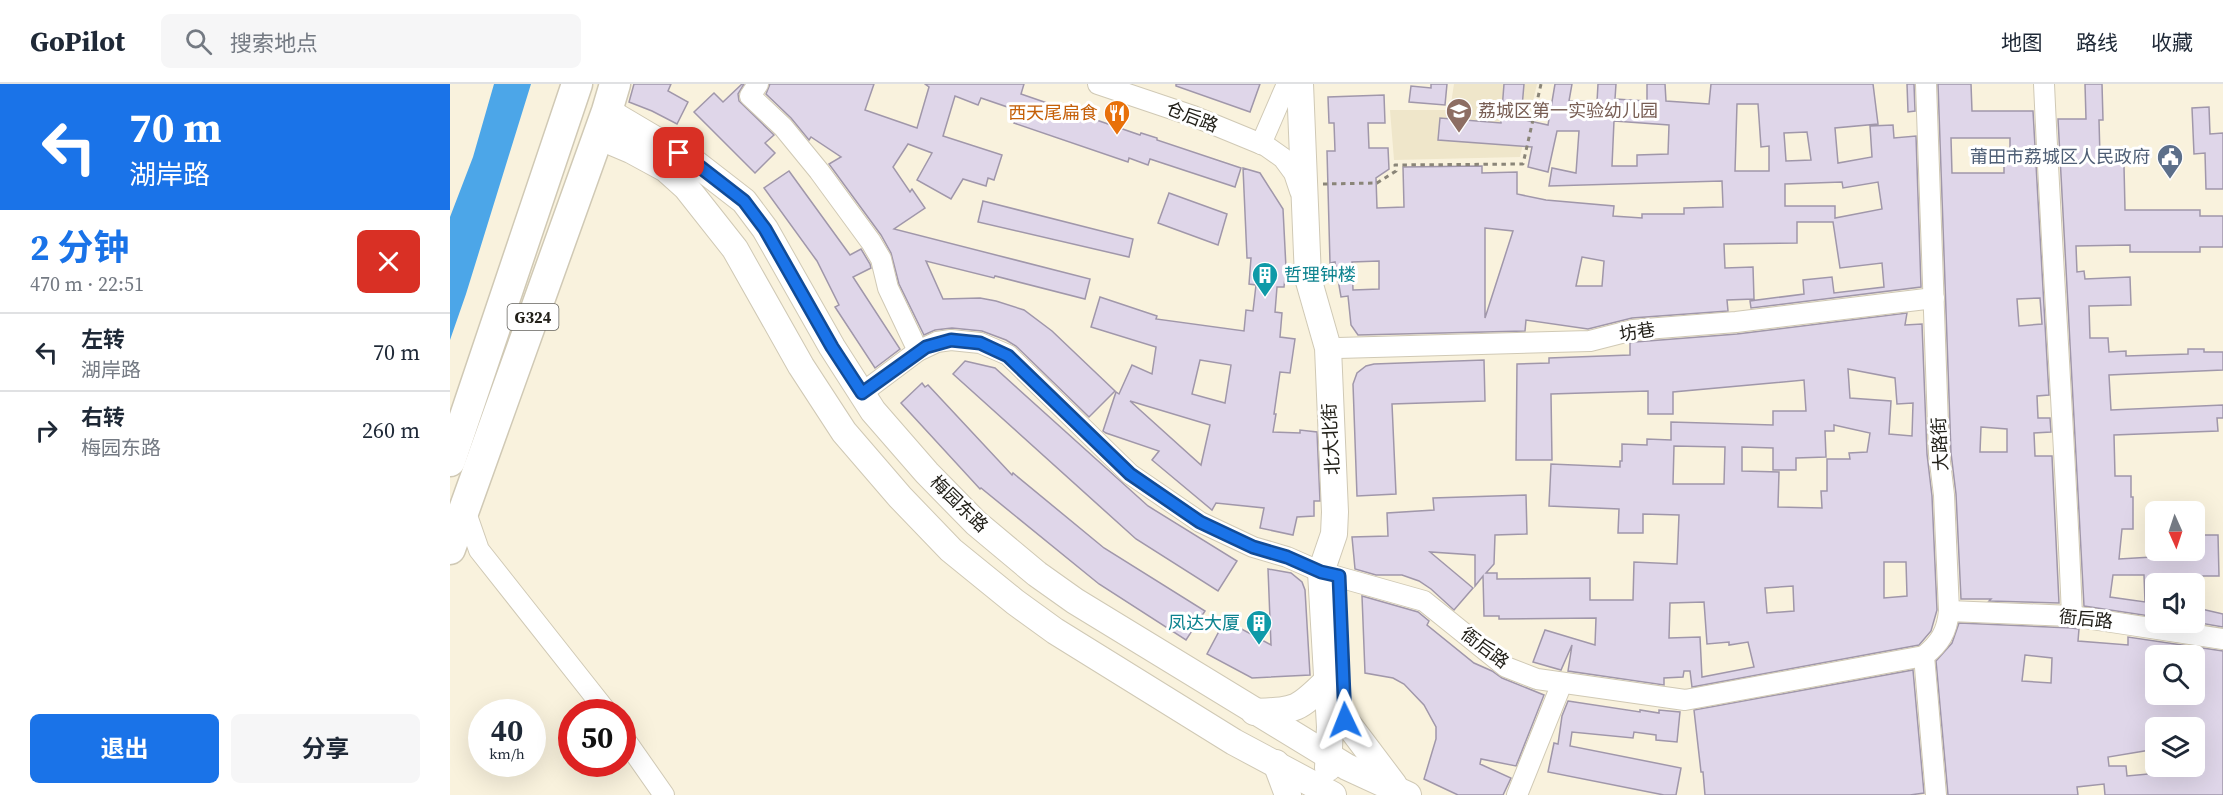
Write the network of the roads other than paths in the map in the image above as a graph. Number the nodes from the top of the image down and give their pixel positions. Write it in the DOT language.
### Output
graph roads {
  1 [pos="577,84"];
  2 [pos="758,84"];
  3 [pos="1098,84"];
  4 [pos="1287,84"];
  5 [pos="1300,84"];
  6 [pos="1317,84"];
  7 [pos="1926,84"];
  8 [pos="2044,84"];
  9 [pos="607,110"];
  10 [pos="1261,144"];
  11 [pos="1306,215"];
  12 [pos="1935,298"];
  13 [pos="1338,348"];
  14 [pos="918,351"];
  15 [pos="862,393"];
  16 [pos="450,461"];
  17 [pos="464,507"];
  18 [pos="450,549"];
  19 [pos="1330,574"];
  20 [pos="1949,611"];
  21 [pos="2072,616"];
  22 [pos="2223,639"];
  23 [pos="1924,656"];
  24 [pos="1327,681"];
  25 [pos="1562,683"];
  26 [pos="597,699"];
  27 [pos="1253,712"];
  28 [pos="1345,720"];
  29 [pos="636,755"];
  30 [pos="1338,761"];
  31 [pos="1276,763"];
  32 [pos="1403,793"];
  33 [pos="1333,794"];
  34 [pos="664,795"];
  35 [pos="1288,795"];
  36 [pos="1517,795"];
  37 [pos="1936,795"];
  1 -- 16 [label="highway, G324"];
  2 -- 14 [label="street"];
  3 -- 10 [label="street, 仓后路"];
  4 -- 10 [label="street"];
  5 -- 11 [label="main road, 北大北街"];
  6 -- 13 [label="main road, 北大北街"];
  7 -- 12 [label="street, 大路街"];
  8 -- 21 [label="street"];
  9 -- 15 [label="main road, 梅园东路"];
  9 -- 17 [label="highway, G324"];
  9 -- 31 [label="main road, 梅园东路"];
  10 -- 11 [label="street, 仓后路"];
  11 -- 19 [label="main road, 北大北街"];
  12 -- 13 [label="street, 坊巷"];
  12 -- 20 [label="street, 大路街"];
  13 -- 19 [label="main road, 北大北街"];
  14 -- 15 [label="street, 衙后路"];
  14 -- 19 [label="street, 衙后路"];
  15 -- 27 [label="main road, 梅园东路"];
  17 -- 18 [label="highway, G324"];
  17 -- 26 [label="street"];
  19 -- 24 [label="main road, 北大北街"];
  19 -- 25 [label="street, 衙后路"];
  19 -- 28 [label="main road, 北大北街"];
  20 -- 21 [label="street, 衙后路"];
  20 -- 23 [label="street, 大路街"];
  21 -- 22 [label="street, 衙后路"];
  23 -- 25 [label="street, 衙后路"];
  23 -- 37 [label="street"];
  24 -- 27 [label="main road"];
  24 -- 30 [label="main road, 北大北街"];
  25 -- 36 [label="street"];
  27 -- 30 [label="main road, 梅园东路"];
  28 -- 30 [label="main road, 北大北街"];
  28 -- 32 [label="main road"];
  29 -- 34 [label="street"];
  30 -- 32 [label="main road, 梅园东路"];
  30 -- 33 [label="main road, 北大北街"];
  31 -- 33 [label="main road, 梅园东路"];
  31 -- 35 [label="main road"];
}
